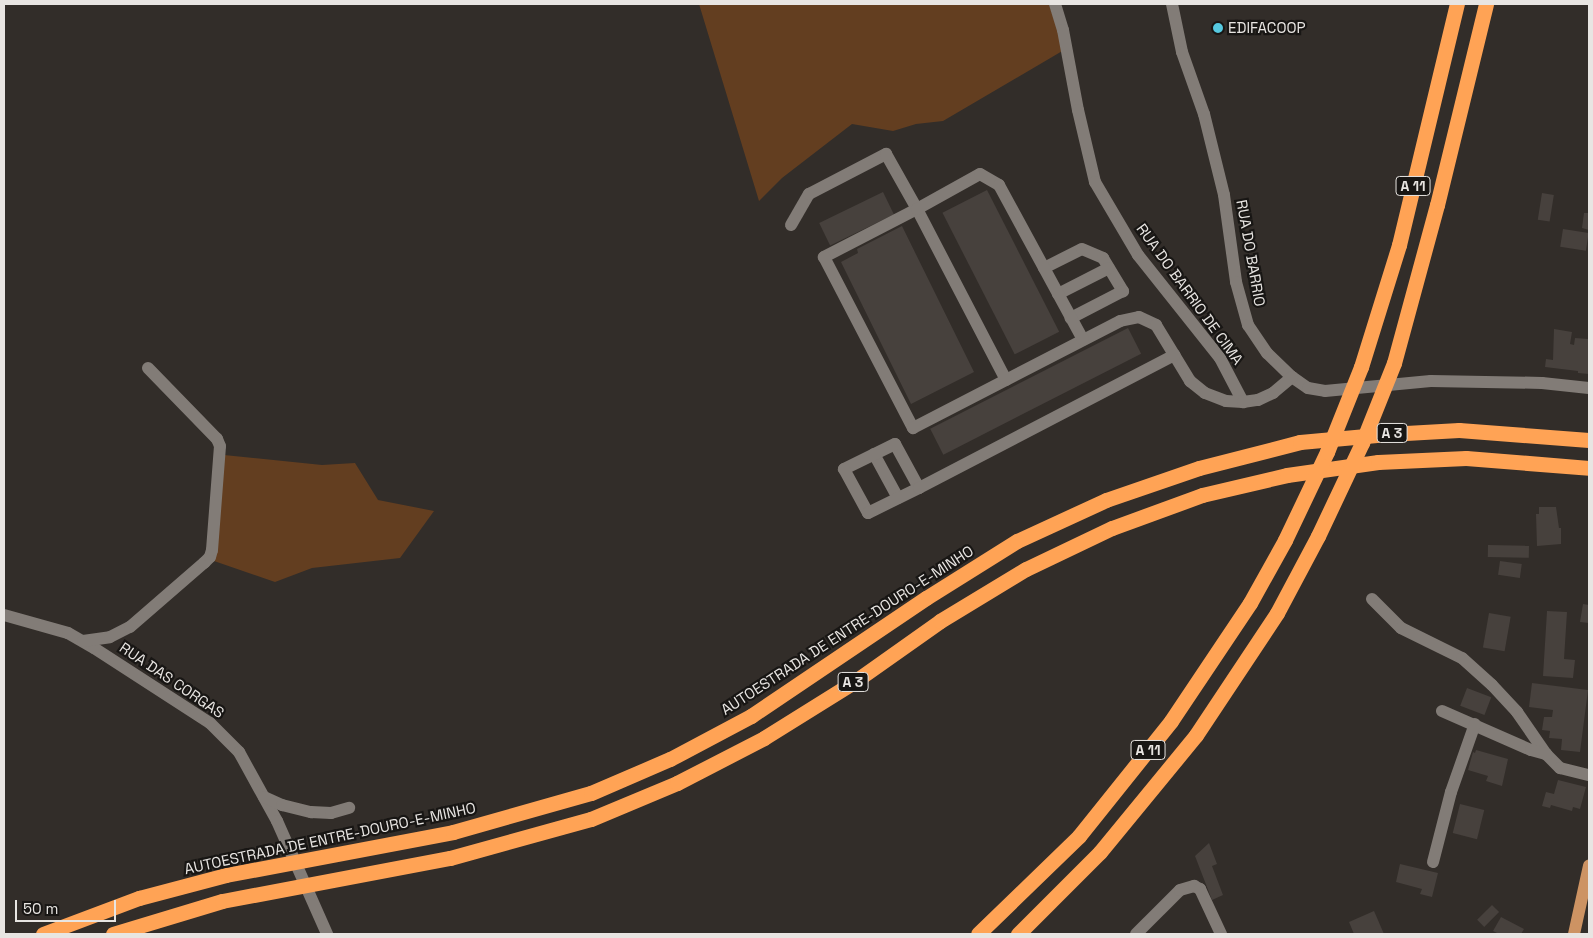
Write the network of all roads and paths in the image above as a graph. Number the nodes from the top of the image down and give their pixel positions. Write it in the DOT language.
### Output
graph roads {
  1 [pos="1055,4"];
  2 [pos="1172,4"];
  3 [pos="1457,4"];
  4 [pos="1486,4"];
  5 [pos="917,209"];
  6 [pos="790,225"];
  7 [pos="1044,268"];
  8 [pos="1109,268"];
  9 [pos="1058,294"];
  10 [pos="1071,318"];
  11 [pos="1083,340"];
  12 [pos="1174,354"];
  13 [pos="148,368"];
  14 [pos="1292,378"];
  15 [pos="1006,380"];
  16 [pos="1589,388"];
  17 [pos="1243,402"];
  18 [pos="1589,440"];
  19 [pos="874,454"];
  20 [pos="1589,468"];
  21 [pos="919,488"];
  22 [pos="898,498"];
  23 [pos="1372,599"];
  24 [pos="4,615"];
  25 [pos="83,641"];
  26 [pos="1442,711"];
  27 [pos="1474,724"];
  28 [pos="1546,754"];
  29 [pos="1589,775"];
  30 [pos="264,797"];
  31 [pos="349,808"];
  32 [pos="1433,862"];
  33 [pos="1589,866"];
  34 [pos="325,930"];
  35 [pos="43,934"];
  36 [pos="113,934"];
  37 [pos="978,934"];
  38 [pos="1018,934"];
  39 [pos="1136,934"];
  40 [pos="1221,934"];
  41 [pos="1574,934"];
  1 -- 17 [label="street, RUA DO BARRIO DE CIMA"];
  2 -- 14 [label="street, RUA DO BARRIO"];
  3 -- 37 [label="highway, A 11"];
  4 -- 38 [label="highway, A 11"];
  5 -- 6 [label="street"];
  5 -- 7 [label="street"];
  5 -- 15 [label="street"];
  5 -- 15 [label="street"];
  7 -- 8 [label="street"];
  7 -- 9 [label="street"];
  8 -- 9 [label="street"];
  8 -- 10 [label="street"];
  9 -- 10 [label="street"];
  10 -- 11 [label="street"];
  11 -- 12 [label="street"];
  11 -- 15 [label="street"];
  12 -- 17 [label="street"];
  12 -- 21 [label="street"];
  13 -- 25 [label="street"];
  14 -- 16 [label="street, RUA DO BARRIO"];
  14 -- 17 [label="street"];
  18 -- 35 [label="highway, AUTOESTRADA DE ENTRE-DOURO-E-MINHO / A 3"];
  19 -- 21 [label="street"];
  19 -- 22 [label="street"];
  19 -- 22 [label="street"];
  20 -- 36 [label="highway, A 3"];
  21 -- 22 [label="street"];
  23 -- 28 [label="street"];
  24 -- 25 [label="street, RUA DAS CORGAS"];
  25 -- 30 [label="street, RUA DAS CORGAS"];
  26 -- 27 [label="street"];
  27 -- 28 [label="street"];
  27 -- 32 [label="street"];
  28 -- 29 [label="street"];
  30 -- 31 [label="street"];
  30 -- 34 [label="street, RUA DAS CORGAS"];
  33 -- 41 [label="main road"];
  39 -- 40 [label="street"];
}
